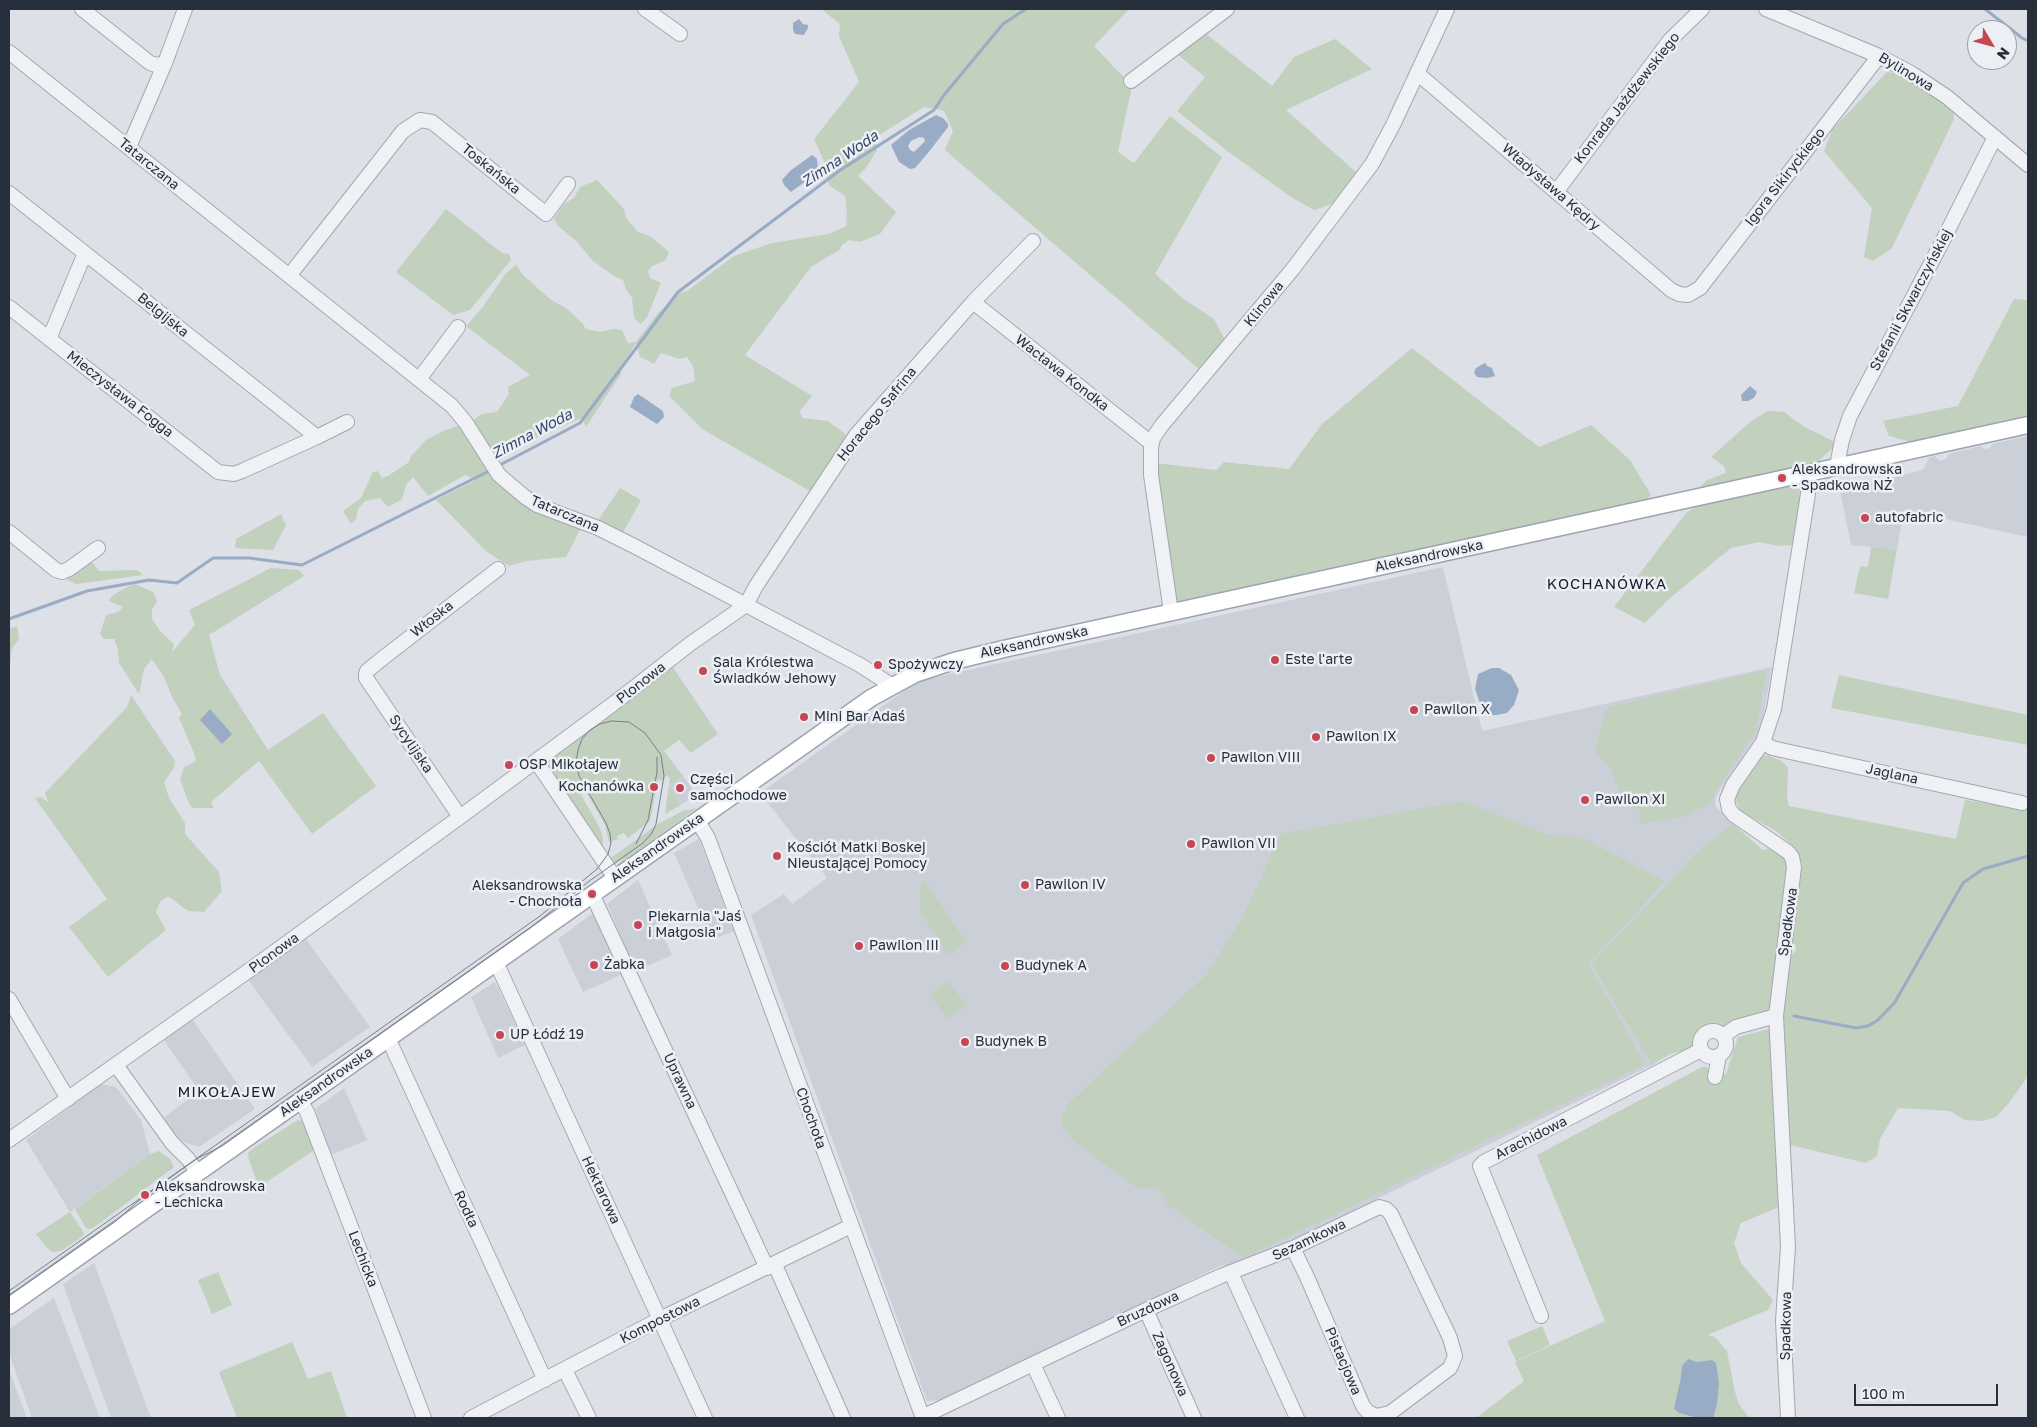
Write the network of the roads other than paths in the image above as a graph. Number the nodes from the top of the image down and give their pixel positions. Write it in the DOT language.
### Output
graph roads {
  1 [pos="82,9"];
  2 [pos="185,9"];
  3 [pos="645,9"];
  4 [pos="1227,9"];
  5 [pos="1447,9"];
  6 [pos="1702,9"];
  7 [pos="1766,9"];
  8 [pos="680,34"];
  9 [pos="9,52"];
  10 [pos="1879,56"];
  11 [pos="165,63"];
  12 [pos="1417,73"];
  13 [pos="1131,81"];
  14 [pos="1995,137"];
  15 [pos="129,147"];
  16 [pos="2028,165"];
  17 [pos="568,184"];
  18 [pos="1556,192"];
  19 [pos="9,193"];
  20 [pos="1033,241"];
  21 [pos="85,253"];
  22 [pos="289,276"];
  23 [pos="1688,295"];
  24 [pos="973,302"];
  25 [pos="9,307"];
  26 [pos="458,327"];
  27 [pos="50,339"];
  28 [pos="420,378"];
  29 [pos="347,422"];
  30 [pos="2028,425"];
  31 [pos="316,437"];
  32 [pos="1151,443"];
  33 [pos="1837,466"];
  34 [pos="1809,472"];
  35 [pos="9,532"];
  36 [pos="98,548"];
  37 [pos="498,569"];
  38 [pos="720,592"];
  39 [pos="746,605"];
  40 [pos="1171,612"];
  41 [pos="723,621"];
  42 [pos="368,670"];
  43 [pos="892,685"];
  44 [pos="1763,742"];
  45 [pos="536,761"];
  46 [pos="2022,802"];
  47 [pos="460,817"];
  48 [pos="697,820"];
  49 [pos="615,878"];
  50 [pos="592,894"];
  51 [pos="496,962"];
  52 [pos="9,999"];
  53 [pos="1776,1016"];
  54 [pos="1723,1036"];
  55 [pos="388,1038"];
  56 [pos="1710,1054"];
  57 [pos="116,1065"];
  58 [pos="68,1099"];
  59 [pos="300,1100"];
  60 [pos="9,1140"];
  61 [pos="198,1172"];
  62 [pos="1386,1209"];
  63 [pos="851,1226"];
  64 [pos="1293,1248"];
  65 [pos="771,1266"];
  66 [pos="1230,1273"];
  67 [pos="9,1306"];
  68 [pos="1146,1310"];
  69 [pos="1541,1316"];
  70 [pos="660,1319"];
  71 [pos="1034,1364"];
  72 [pos="565,1370"];
  73 [pos="544,1380"];
  74 [pos="424,1418"];
  75 [pos="470,1418"];
  76 [pos="589,1418"];
  77 [pos="705,1418"];
  78 [pos="843,1418"];
  79 [pos="922,1418"];
  80 [pos="1058,1418"];
  81 [pos="1194,1418"];
  82 [pos="1297,1418"];
  83 [pos="1788,1418"];
  1 -- 11 [label="street"];
  2 -- 11 [label="street"];
  3 -- 8 [label="street"];
  4 -- 13 [label="street"];
  5 -- 12 [label="street, Klinowa"];
  6 -- 18 [label="street, Konrada Jażdżewskiego"];
  7 -- 10 [label="street, Bylinowa"];
  9 -- 15 [label="street, Tatarczana"];
  10 -- 14 [label="street, Bylinowa"];
  10 -- 23 [label="street, Igora Sikiryckiego"];
  11 -- 15 [label="street"];
  12 -- 18 [label="street, Władysława Kędry"];
  12 -- 32 [label="street, Klinowa"];
  14 -- 16 [label="street, Bylinowa"];
  14 -- 33 [label="street, Stefanii Skwarczyńskiej"];
  15 -- 22 [label="street, Tatarczana"];
  17 -- 22 [label="street, Toskańska"];
  18 -- 23 [label="street, Władysława Kędry"];
  19 -- 21 [label="street, Belgijska"];
  20 -- 24 [label="street, Horacego Safrina"];
  21 -- 27 [label="street"];
  21 -- 31 [label="street, Belgijska"];
  22 -- 28 [label="street, Tatarczana"];
  24 -- 32 [label="street, Wacława Kondka"];
  24 -- 39 [label="street, Horacego Safrina"];
  25 -- 27 [label="street, Mieczysława Fogga"];
  26 -- 28 [label="street"];
  27 -- 31 [label="street, Mieczysława Fogga"];
  28 -- 38 [label="street, Tatarczana"];
  29 -- 31 [label="street"];
  30 -- 33 [label="main road, Aleksandrowska"];
  32 -- 40 [label="street"];
  33 -- 34 [label="main road, Aleksandrowska"];
  34 -- 40 [label="main road, Aleksandrowska"];
  34 -- 44 [label="street, Spadkowa"];
  35 -- 36 [label="street"];
  37 -- 42 [label="street, Włoska"];
  38 -- 39 [label="street, Tatarczana"];
  38 -- 41 [label="street"];
  39 -- 41 [label="street, Plonowa"];
  39 -- 43 [label="street, Tatarczana"];
  40 -- 43 [label="main road, Aleksandrowska"];
  41 -- 45 [label="street, Plonowa"];
  42 -- 47 [label="street, Sycylijska"];
  43 -- 48 [label="main road, Aleksandrowska"];
  44 -- 46 [label="street, Jaglana"];
  44 -- 53 [label="street, Spadkowa"];
  45 -- 47 [label="street, Plonowa"];
  45 -- 49 [label="street"];
  47 -- 57 [label="street, Plonowa"];
  48 -- 49 [label="main road, Aleksandrowska"];
  48 -- 63 [label="street, Chochoła"];
  49 -- 50 [label="main road, Aleksandrowska"];
  50 -- 51 [label="main road, Aleksandrowska"];
  50 -- 65 [label="street, Uprawna"];
  51 -- 55 [label="main road, Aleksandrowska"];
  51 -- 70 [label="street, Hektarowa"];
  52 -- 58 [label="street"];
  53 -- 54 [label="street"];
  53 -- 83 [label="street, Spadkowa"];
  54 -- 56 [label="street"];
  54 -- 56 [label="street"];
  55 -- 59 [label="main road, Aleksandrowska"];
  55 -- 73 [label="street, Rodła"];
  56 -- 69 [label="street, Arachidowa"];
  57 -- 58 [label="street, Plonowa"];
  57 -- 61 [label="street"];
  58 -- 60 [label="street, Plonowa"];
  59 -- 61 [label="main road, Aleksandrowska"];
  59 -- 74 [label="street, Lechicka"];
  61 -- 67 [label="main road, Aleksandrowska"];
  62 -- 64 [label="street, Sezamkowa"];
  62 -- 64 [label="street, Pistacjowa"];
  63 -- 65 [label="street, Kompostowa"];
  63 -- 79 [label="street, Chochoła"];
  64 -- 66 [label="street, Sezamkowa"];
  65 -- 70 [label="street, Kompostowa"];
  65 -- 78 [label="street, Uprawna"];
  66 -- 68 [label="street, Bruzdowa"];
  66 -- 82 [label="street"];
  68 -- 71 [label="street, Bruzdowa"];
  68 -- 81 [label="street, Zagonowa"];
  70 -- 72 [label="street, Kompostowa"];
  70 -- 77 [label="street, Hektarowa"];
  71 -- 79 [label="street, Bruzdowa"];
  71 -- 80 [label="street"];
  72 -- 73 [label="street, Kompostowa"];
  72 -- 76 [label="street"];
  73 -- 75 [label="street, Kompostowa"];
}
